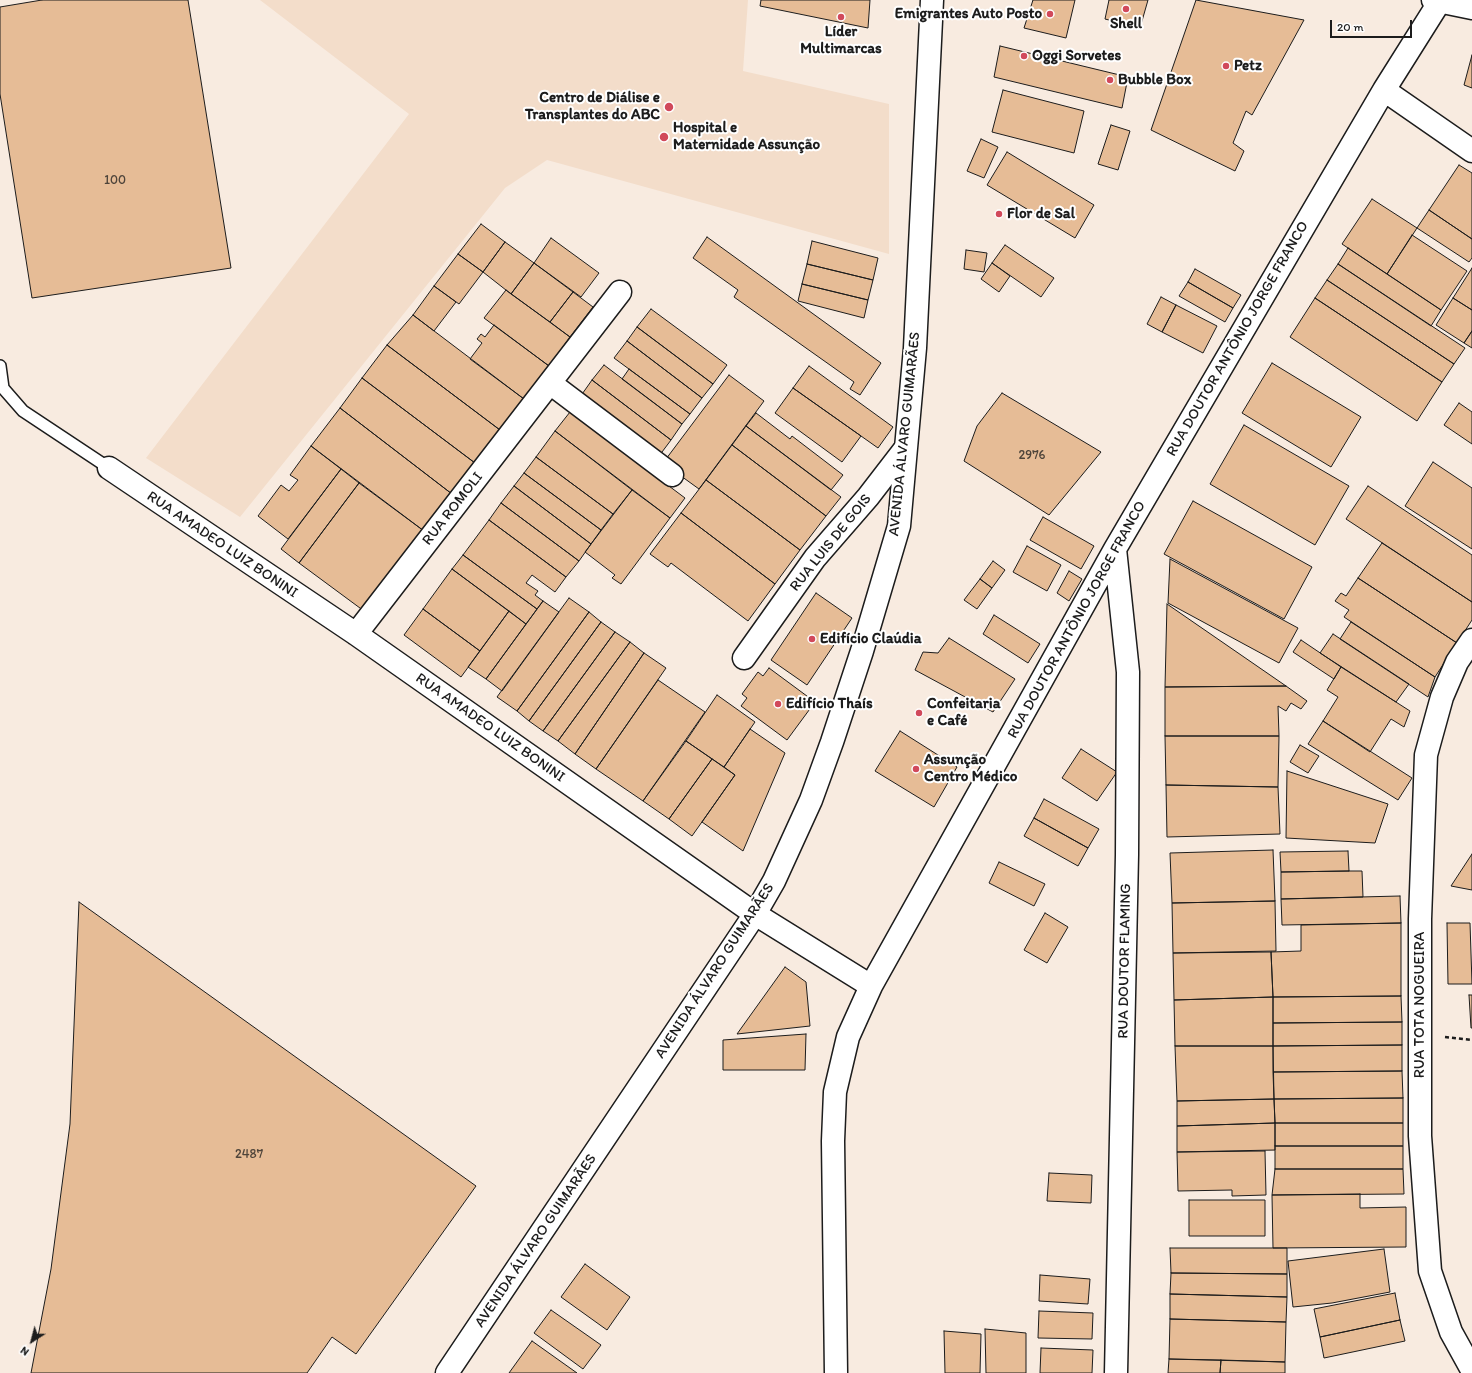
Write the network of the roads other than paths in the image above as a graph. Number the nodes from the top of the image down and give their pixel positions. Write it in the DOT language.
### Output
graph roads {
  1 [pos="932,0"];
  2 [pos="1436,1"];
  3 [pos="1472,8"];
  4 [pos="1384,90"];
  5 [pos="1472,151"];
  6 [pos="620,292"];
  7 [pos="0,366"];
  8 [pos="550,383"];
  9 [pos="905,449"];
  10 [pos="109,468"];
  11 [pos="672,475"];
  12 [pos="1116,549"];
  13 [pos="356,634"];
  14 [pos="1472,640"];
  15 [pos="744,658"];
  16 [pos="755,914"];
  17 [pos="872,986"];
  18 [pos="1472,1370"];
  19 [pos="447,1373"];
  20 [pos="836,1373"];
  21 [pos="1116,1373"];
  1 -- 9 [label="street, AVENIDA ÁLVARO GUIMARÃES"];
  2 -- 3 [label="street"];
  2 -- 4 [label="street, RUA DOUTOR ANTÔNIO JORGE FRANCO"];
  4 -- 5 [label="street"];
  4 -- 12 [label="street, RUA DOUTOR ANTÔNIO JORGE FRANCO"];
  6 -- 8 [label="street, RUA ROMOLI"];
  7 -- 10 [label="lane"];
  8 -- 11 [label="street"];
  8 -- 13 [label="street, RUA ROMOLI"];
  9 -- 15 [label="street, RUA LUIS DE GOIS"];
  9 -- 16 [label="street, AVENIDA ÁLVARO GUIMARÃES"];
  10 -- 13 [label="street, RUA AMADEO LUIZ BONINI"];
  12 -- 17 [label="street, RUA DOUTOR ANTÔNIO JORGE FRANCO"];
  12 -- 21 [label="street, RUA DOUTOR FLAMING"];
  13 -- 16 [label="street, RUA AMADEO LUIZ BONINI"];
  14 -- 18 [label="street, RUA TOTA NOGUEIRA"];
  16 -- 17 [label="street, RUA AMADEO LUIZ BONINI"];
  16 -- 19 [label="street, AVENIDA ÁLVARO GUIMARÃES"];
  17 -- 20 [label="street, RUA DOUTOR ANTÔNIO JORGE FRANCO"];
}
